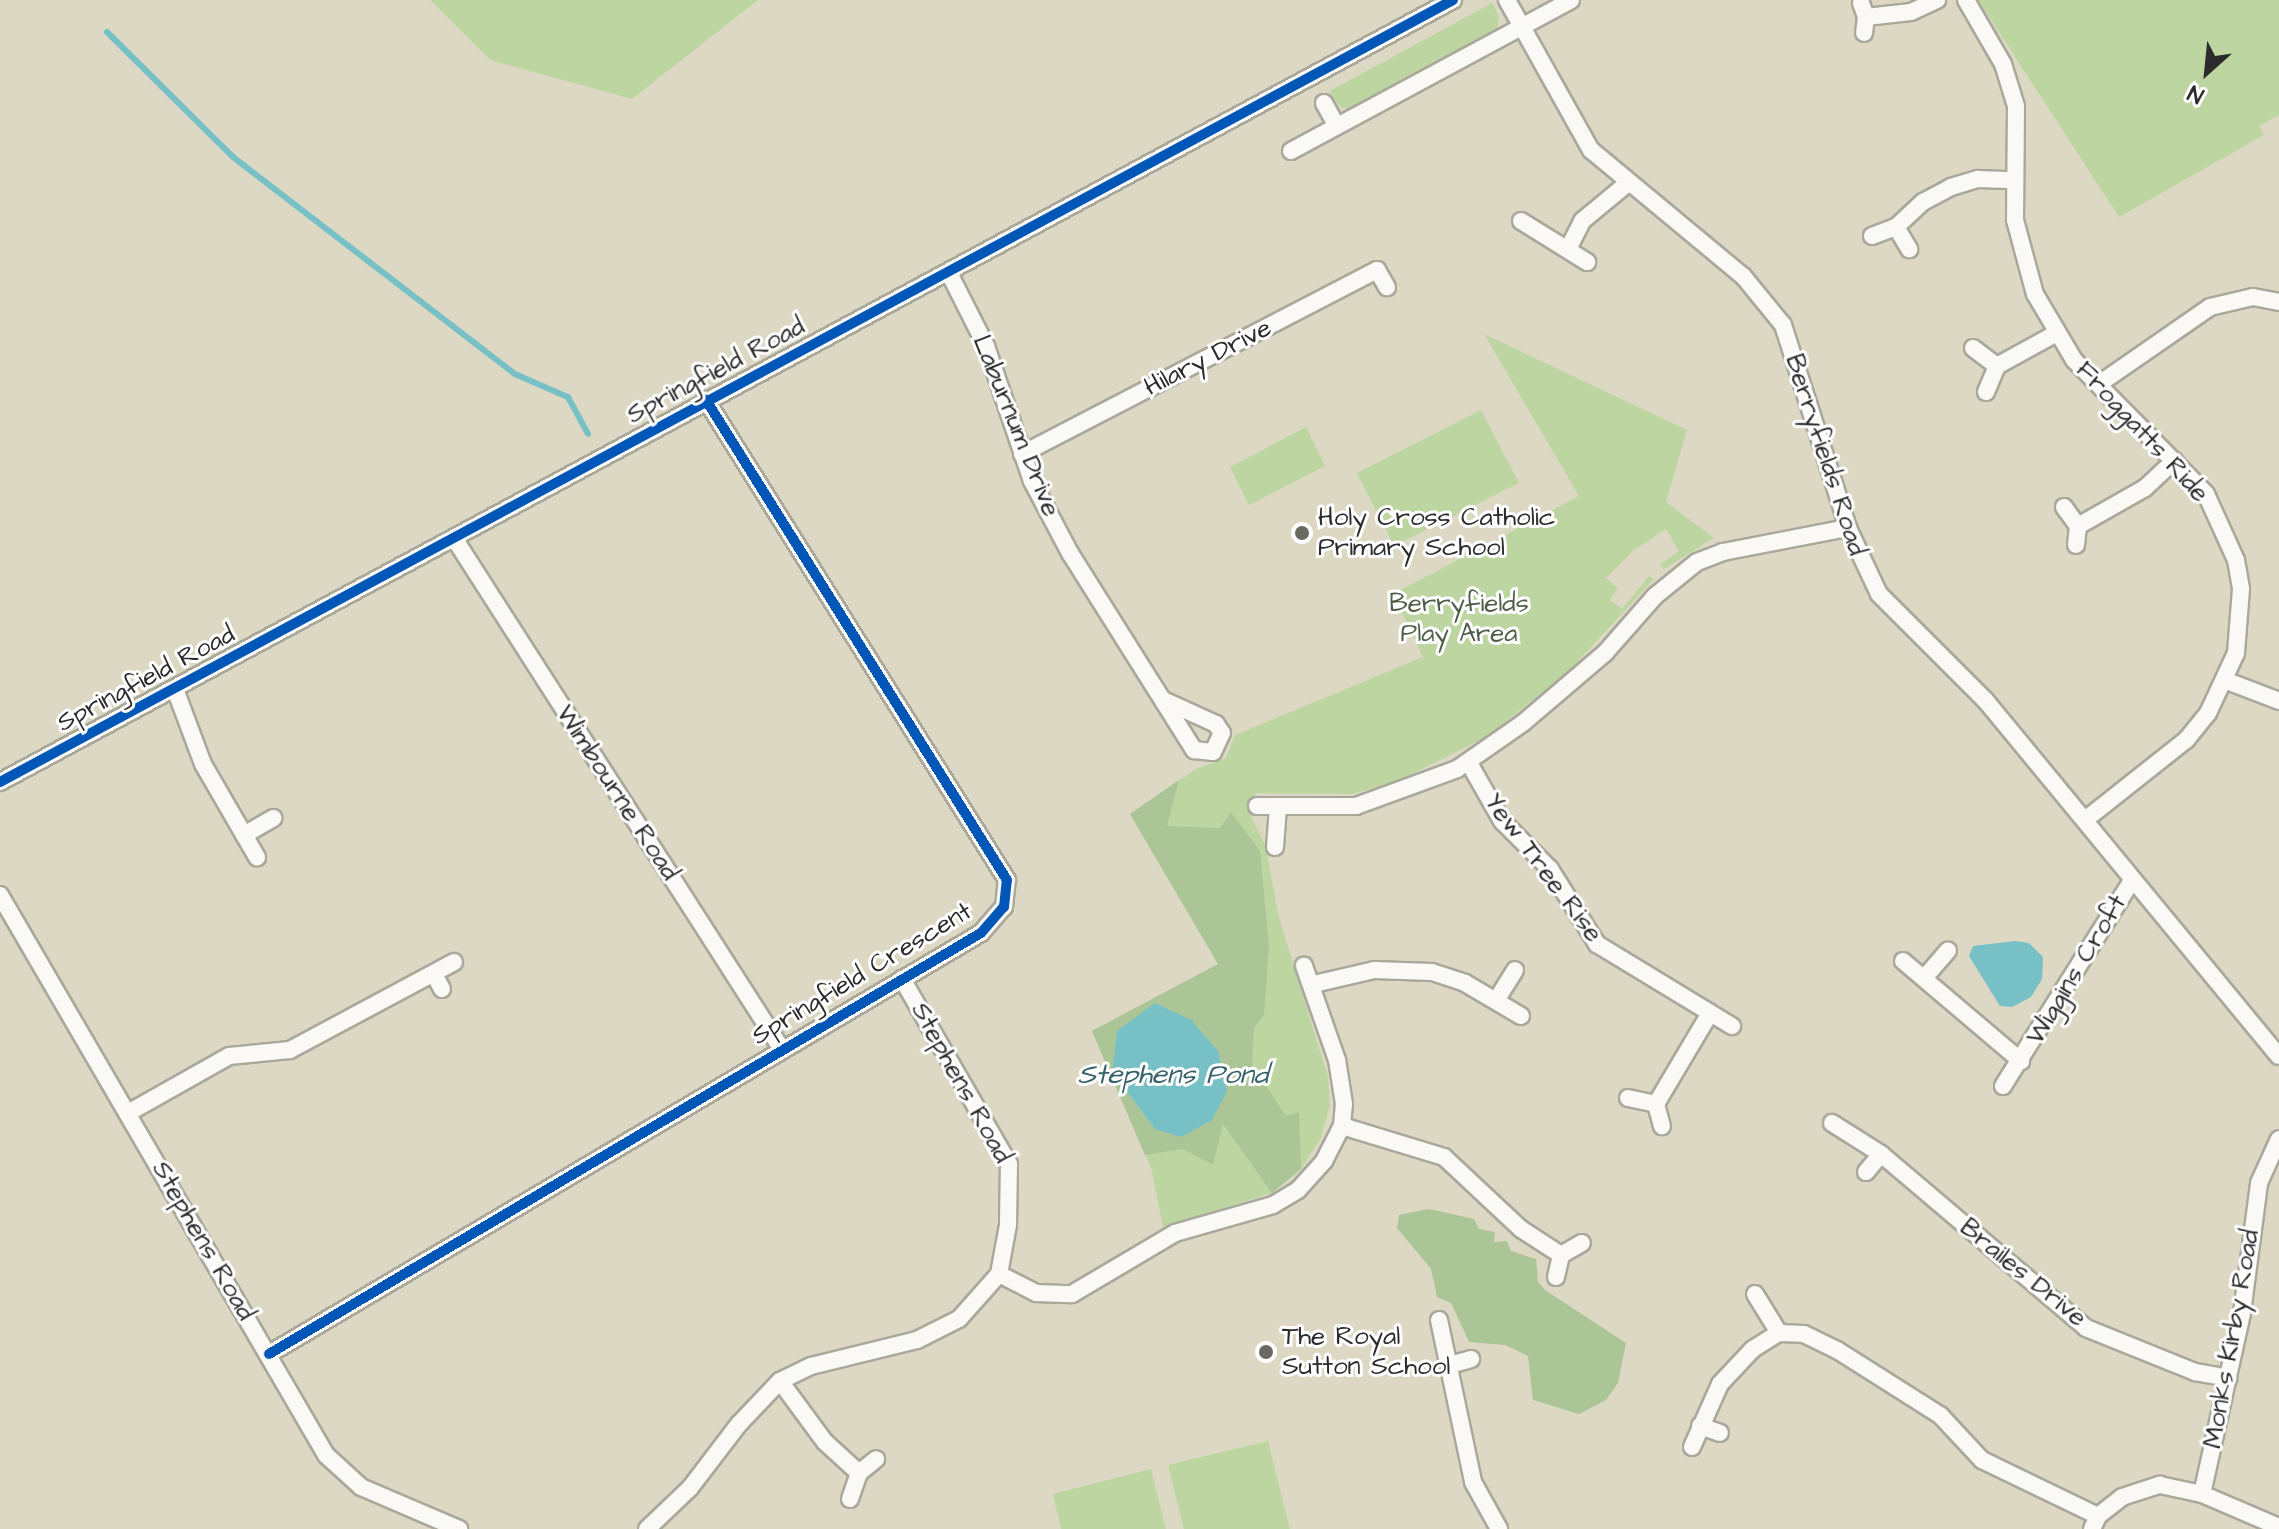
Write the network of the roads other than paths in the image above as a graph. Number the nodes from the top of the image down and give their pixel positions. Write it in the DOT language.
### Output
graph roads {
  1 [pos="1453,0"];
  2 [pos="1507,0"];
  3 [pos="1571,0"];
  4 [pos="1937,0"];
  5 [pos="1966,0"];
  6 [pos="1864,18"];
  7 [pos="1522,27"];
  8 [pos="1324,103"];
  9 [pos="1337,126"];
  10 [pos="1291,151"];
  11 [pos="2013,180"];
  12 [pos="1628,183"];
  13 [pos="1521,221"];
  14 [pos="1896,227"];
  15 [pos="1872,236"];
  16 [pos="1568,249"];
  17 [pos="1909,249"];
  18 [pos="1587,262"];
  19 [pos="949,273"];
  20 [pos="1387,287"];
  21 [pos="2278,300"];
  22 [pos="2055,334"];
  23 [pos="1973,348"];
  24 [pos="1997,366"];
  25 [pos="2099,384"];
  26 [pos="1986,392"];
  27 [pos="706,400"];
  28 [pos="1022,454"];
  29 [pos="2174,461"];
  30 [pos="2064,507"];
  31 [pos="2078,526"];
  32 [pos="1848,528"];
  33 [pos="454,538"];
  34 [pos="2076,545"];
  35 [pos="2227,681"];
  36 [pos="175,689"];
  37 [pos="1163,700"];
  38 [pos="2279,701"];
  39 [pos="1469,763"];
  40 [pos="0,782"];
  41 [pos="1257,806"];
  42 [pos="1278,807"];
  43 [pos="273,818"];
  44 [pos="2085,820"];
  45 [pos="244,835"];
  46 [pos="1275,847"];
  47 [pos="257,857"];
  48 [pos="2132,880"];
  49 [pos="0,895"];
  50 [pos="1948,951"];
  51 [pos="1903,961"];
  52 [pos="454,962"];
  53 [pos="1304,966"];
  54 [pos="1515,970"];
  55 [pos="434,974"];
  56 [pos="1925,977"];
  57 [pos="902,979"];
  58 [pos="1314,984"];
  59 [pos="442,989"];
  60 [pos="1497,999"];
  61 [pos="1710,1013"];
  62 [pos="1521,1016"];
  63 [pos="1732,1026"];
  64 [pos="781,1048"];
  65 [pos="2279,1056"];
  66 [pos="2021,1061"];
  67 [pos="2003,1086"];
  68 [pos="1628,1098"];
  69 [pos="1656,1104"];
  70 [pos="128,1113"];
  71 [pos="1832,1123"];
  72 [pos="1342,1126"];
  73 [pos="1662,1126"];
  74 [pos="2279,1139"];
  75 [pos="1881,1154"];
  76 [pos="1866,1172"];
  77 [pos="1582,1243"];
  78 [pos="1561,1255"];
  79 [pos="999,1274"];
  80 [pos="1556,1277"];
  81 [pos="1755,1294"];
  82 [pos="1439,1320"];
  83 [pos="1779,1333"];
  84 [pos="269,1354"];
  85 [pos="1471,1359"];
  86 [pos="1450,1365"];
  87 [pos="2228,1378"];
  88 [pos="780,1381"];
  89 [pos="1700,1426"];
  90 [pos="1720,1433"];
  91 [pos="1692,1447"];
  92 [pos="876,1459"];
  93 [pos="859,1473"];
  94 [pos="2202,1494"];
  95 [pos="850,1499"];
  96 [pos="2095,1522"];
  97 [pos="2279,1527"];
  98 [pos="459,1529"];
  99 [pos="647,1529"];
  100 [pos="1499,1529"];
  1 -- 19 [label="street, Springfield Road"];
  2 -- 7 [label="street, Berryfields Road"];
  3 -- 7 [label="street"];
  4 -- 6 [label="street"];
  5 -- 11 [label="street, Froggatts Ride"];
  7 -- 9 [label="street"];
  7 -- 12 [label="street, Berryfields Road"];
  8 -- 9 [label="street"];
  9 -- 10 [label="street"];
  11 -- 14 [label="street"];
  11 -- 22 [label="street, Froggatts Ride"];
  12 -- 16 [label="street"];
  12 -- 32 [label="street, Berryfields Road"];
  13 -- 16 [label="street"];
  14 -- 15 [label="street"];
  14 -- 17 [label="street"];
  16 -- 18 [label="street"];
  19 -- 27 [label="street, Springfield Road"];
  19 -- 28 [label="street, Laburnum Drive"];
  20 -- 28 [label="street, Hilary Drive"];
  21 -- 25 [label="street"];
  22 -- 24 [label="street"];
  22 -- 25 [label="street, Froggatts Ride"];
  23 -- 24 [label="street"];
  24 -- 26 [label="street"];
  25 -- 29 [label="street, Froggatts Ride"];
  27 -- 33 [label="street, Springfield Road"];
  27 -- 57 [label="street, Springfield Crescent"];
  28 -- 37 [label="street, Laburnum Drive"];
  29 -- 31 [label="street"];
  29 -- 35 [label="street, Froggatts Ride"];
  30 -- 31 [label="street"];
  31 -- 34 [label="street"];
  32 -- 39 [label="street"];
  32 -- 44 [label="street, Berryfields Road"];
  33 -- 36 [label="street, Springfield Road"];
  33 -- 64 [label="street, Wimbourne Road"];
  35 -- 38 [label="street"];
  35 -- 44 [label="street, Froggatts Ride"];
  36 -- 40 [label="street, Springfield Road"];
  36 -- 45 [label="street"];
  39 -- 42 [label="street"];
  39 -- 61 [label="street, Yew Tree Rise"];
  41 -- 42 [label="street"];
  42 -- 46 [label="street"];
  43 -- 45 [label="street"];
  44 -- 48 [label="street, Berryfields Road"];
  45 -- 47 [label="street"];
  48 -- 65 [label="street, Berryfields Road"];
  48 -- 66 [label="street, Wiggins Croft"];
  49 -- 70 [label="street, Stephens Road"];
  50 -- 56 [label="street"];
  51 -- 56 [label="street, Wiggins Croft"];
  52 -- 55 [label="street"];
  53 -- 58 [label="street"];
  54 -- 60 [label="street"];
  55 -- 59 [label="street"];
  55 -- 70 [label="street"];
  56 -- 66 [label="street, Wiggins Croft"];
  57 -- 64 [label="street, Springfield Crescent"];
  57 -- 79 [label="street, Stephens Road"];
  58 -- 60 [label="street"];
  58 -- 72 [label="street"];
  60 -- 62 [label="street"];
  61 -- 63 [label="street, Yew Tree Rise"];
  61 -- 69 [label="street"];
  64 -- 84 [label="street, Springfield Crescent"];
  66 -- 67 [label="street, Wiggins Croft"];
  68 -- 69 [label="street"];
  69 -- 73 [label="street"];
  70 -- 84 [label="street, Stephens Road"];
  71 -- 75 [label="street, Brailes Drive"];
  72 -- 78 [label="street"];
  72 -- 79 [label="street"];
  74 -- 87 [label="street, Monks Kirby Road"];
  75 -- 76 [label="street"];
  75 -- 87 [label="street, Brailes Drive"];
  77 -- 78 [label="street"];
  78 -- 80 [label="street"];
  79 -- 88 [label="street"];
  81 -- 83 [label="street"];
  82 -- 86 [label="street"];
  83 -- 89 [label="street"];
  83 -- 96 [label="street"];
  84 -- 98 [label="street, Stephens Road"];
  85 -- 86 [label="street"];
  86 -- 100 [label="street"];
  87 -- 94 [label="street, Monks Kirby Road"];
  88 -- 93 [label="street"];
  88 -- 99 [label="street"];
  89 -- 90 [label="street"];
  89 -- 91 [label="street"];
  92 -- 93 [label="street"];
  93 -- 95 [label="street"];
  94 -- 96 [label="street"];
  94 -- 97 [label="street"];
}
